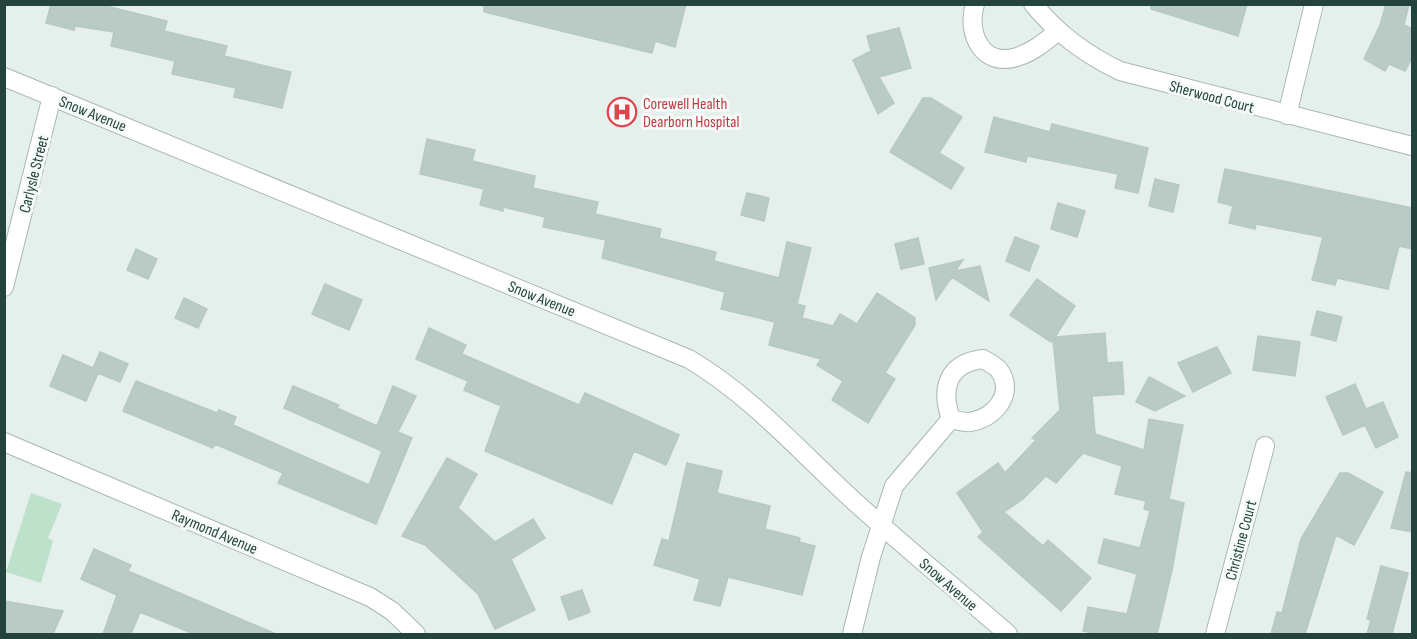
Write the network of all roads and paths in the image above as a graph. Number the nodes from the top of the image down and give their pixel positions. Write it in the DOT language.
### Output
graph roads {
  1 [pos="975,4"];
  2 [pos="1033,4"];
  3 [pos="1314,4"];
  4 [pos="1058,31"];
  5 [pos="4,77"];
  6 [pos="52,96"];
  7 [pos="1287,115"];
  8 [pos="1413,146"];
  9 [pos="4,287"];
  10 [pos="951,419"];
  11 [pos="4,442"];
  12 [pos="1265,446"];
  13 [pos="881,524"];
  14 [pos="416,634"];
  15 [pos="852,634"];
  16 [pos="1008,634"];
  17 [pos="1215,634"];
  1 -- 4 [label="street"];
  2 -- 4 [label="street, Sherwood Court"];
  3 -- 7 [label="street"];
  4 -- 7 [label="street, Sherwood Court"];
  5 -- 6 [label="street, Snow Avenue"];
  6 -- 9 [label="street, Carlysle Street"];
  6 -- 13 [label="street, Snow Avenue"];
  7 -- 8 [label="street, Sherwood Court"];
  10 -- 13 [label="street"];
  11 -- 14 [label="street, Raymond Avenue"];
  12 -- 17 [label="street, Christine Court"];
  13 -- 15 [label="street"];
  13 -- 16 [label="street, Snow Avenue"];
}
